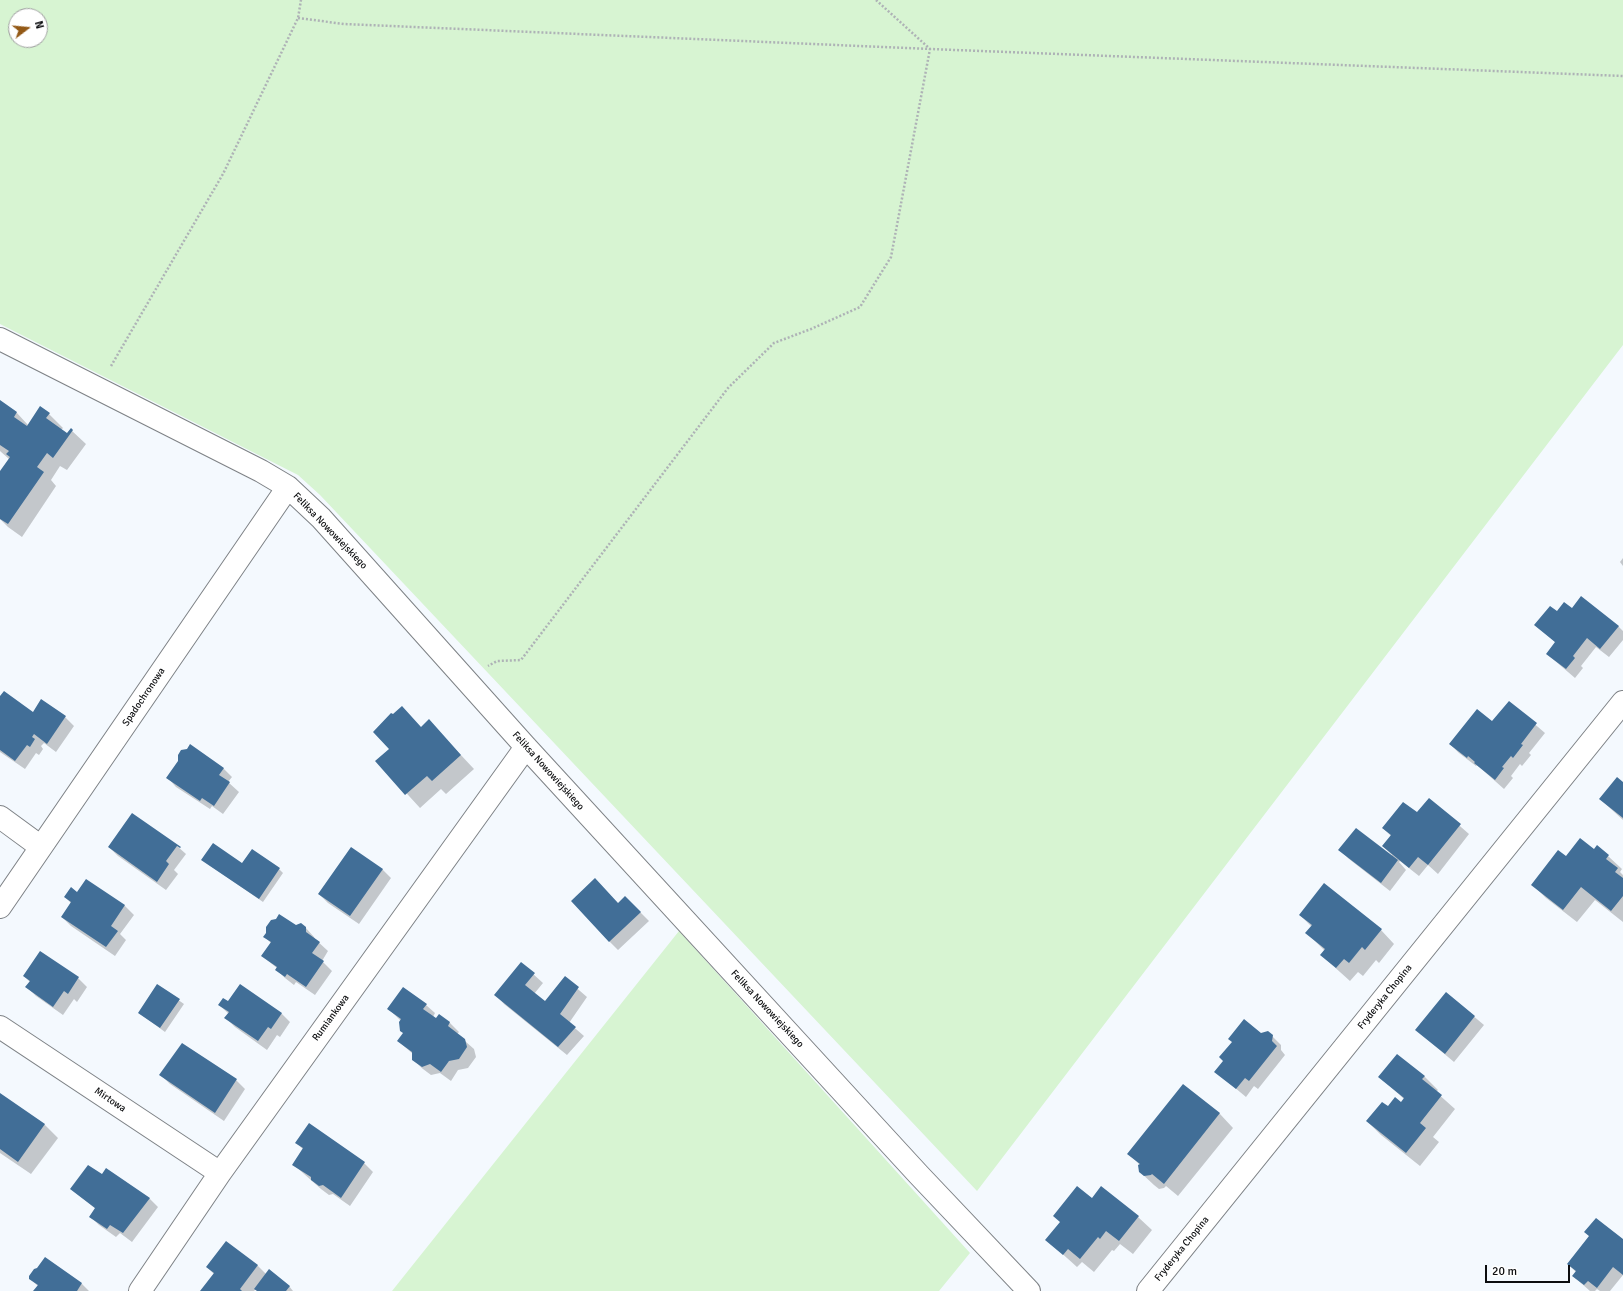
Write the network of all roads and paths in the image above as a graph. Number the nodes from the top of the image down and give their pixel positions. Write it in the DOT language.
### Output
graph roads {
  1 [pos="301,0"];
  2 [pos="876,0"];
  3 [pos="298,18"];
  4 [pos="930,49"];
  5 [pos="1623,76"];
  6 [pos="0,339"];
  7 [pos="98,388"];
  8 [pos="288,487"];
  9 [pos="466,680"];
  10 [pos="1622,706"];
  11 [pos="526,747"];
  12 [pos="0,816"];
  13 [pos="41,847"];
  14 [pos="0,906"];
  15 [pos="0,1027"];
  16 [pos="220,1173"];
  17 [pos="140,1291"];
  18 [pos="1028,1291"];
  19 [pos="1148,1291"];
  1 -- 3 [label="path"];
  2 -- 4 [label="path"];
  3 -- 4 [label="path"];
  3 -- 7 [label="path"];
  4 -- 5 [label="path"];
  4 -- 9 [label="path"];
  6 -- 7 [label="street, Feliksa Nowowiejskiego"];
  7 -- 8 [label="street, Feliksa Nowowiejskiego"];
  8 -- 9 [label="street, Feliksa Nowowiejskiego"];
  8 -- 13 [label="street, Spadochronowa"];
  9 -- 11 [label="street, Feliksa Nowowiejskiego"];
  10 -- 19 [label="street, Fryderyka Chopina"];
  11 -- 16 [label="street, Rumiankowa"];
  11 -- 18 [label="street, Feliksa Nowowiejskiego"];
  12 -- 13 [label="street"];
  13 -- 14 [label="street, Spadochronowa"];
  15 -- 16 [label="street, Mirtowa"];
  16 -- 17 [label="street, Rumiankowa"];
}
